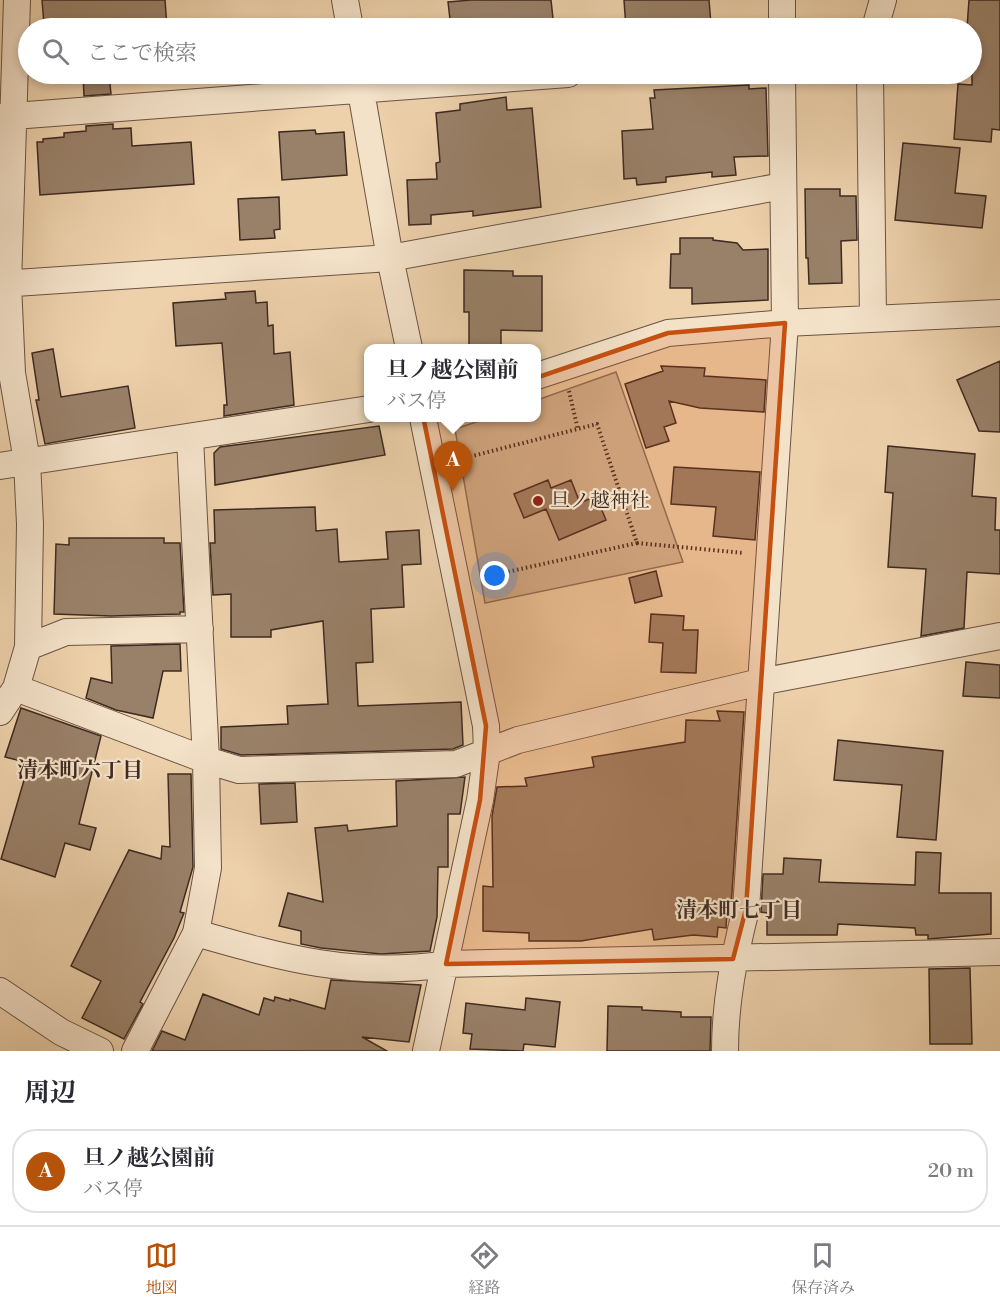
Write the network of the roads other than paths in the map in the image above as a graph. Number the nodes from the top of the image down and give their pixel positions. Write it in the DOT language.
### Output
graph roads {
  1 [pos="17,0"];
  2 [pos="345,0"];
  3 [pos="782,0"];
  4 [pos="883,0"];
  5 [pos="348,18"];
  6 [pos="782,18"];
  7 [pos="878,18"];
  8 [pos="339,84"];
  9 [pos="360,84"];
  10 [pos="782,84"];
  11 [pos="870,84"];
  12 [pos="7,116"];
  13 [pos="783,186"];
  14 [pos="390,258"];
  15 [pos="4,284"];
  16 [pos="1000,314"];
  17 [pos="873,318"];
  18 [pos="785,323"];
  19 [pos="408,344"];
  20 [pos="541,375"];
  21 [pos="364,409"];
  22 [pos="424,422"];
  23 [pos="190,438"];
  24 [pos="27,461"];
  25 [pos="0,466"];
  26 [pos="200,629"];
  27 [pos="1000,636"];
  28 [pos="28,646"];
  29 [pos="760,682"];
  30 [pos="16,688"];
  31 [pos="0,712"];
  32 [pos="487,752"];
  33 [pos="206,760"];
  34 [pos="196,933"];
  35 [pos="1000,952"];
  36 [pos="733,958"];
  37 [pos="446,964"];
  38 [pos="0,991"];
  39 [pos="100,1051"];
  40 [pos="135,1051"];
  41 [pos="426,1051"];
  42 [pos="725,1051"];
  1 -- 12 [label="street"];
  2 -- 5 [label="street"];
  3 -- 6 [label="street"];
  4 -- 7 [label="street"];
  8 -- 12 [label="street"];
  9 -- 14 [label="street"];
  10 -- 13 [label="street"];
  11 -- 17 [label="street"];
  12 -- 15 [label="street"];
  13 -- 14 [label="street"];
  13 -- 18 [label="street"];
  14 -- 15 [label="street"];
  14 -- 19 [label="street"];
  15 -- 24 [label="street"];
  16 -- 17 [label="street"];
  17 -- 18 [label="street"];
  18 -- 20 [label="street"];
  18 -- 29 [label="street"];
  21 -- 23 [label="street"];
  22 -- 32 [label="street"];
  23 -- 24 [label="street"];
  23 -- 26 [label="street"];
  24 -- 25 [label="street"];
  24 -- 28 [label="street"];
  26 -- 28 [label="street"];
  26 -- 33 [label="street"];
  27 -- 29 [label="street"];
  28 -- 30 [label="street"];
  29 -- 32 [label="street"];
  29 -- 36 [label="street"];
  30 -- 31 [label="street"];
  30 -- 33 [label="street"];
  32 -- 33 [label="street"];
  32 -- 37 [label="street"];
  33 -- 34 [label="street"];
  34 -- 37 [label="street"];
  34 -- 40 [label="street"];
  35 -- 36 [label="street"];
  36 -- 37 [label="street"];
  36 -- 42 [label="street"];
  37 -- 41 [label="street"];
  38 -- 39 [label="street"];
}
